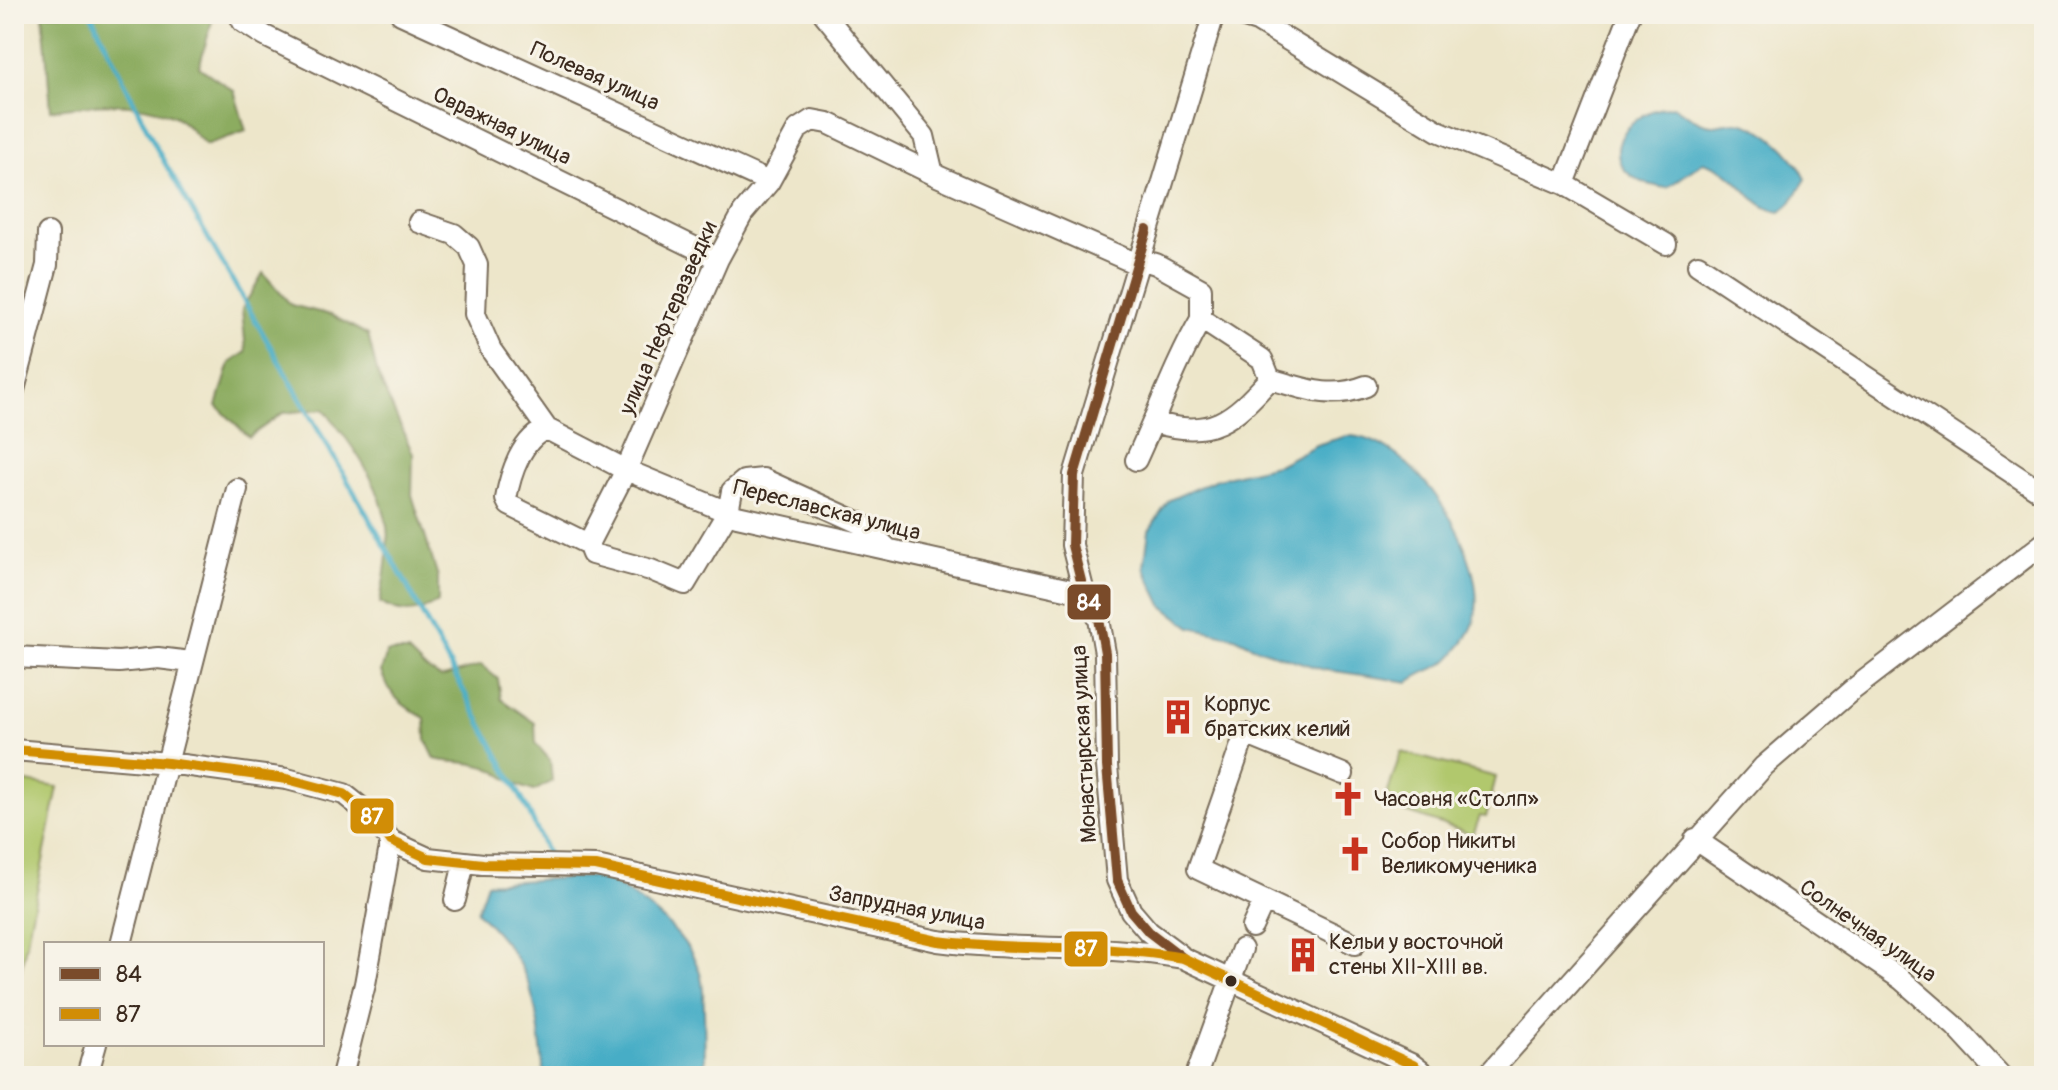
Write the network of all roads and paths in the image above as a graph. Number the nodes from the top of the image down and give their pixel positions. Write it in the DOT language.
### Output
graph roads {
  1 [pos="239,14"];
  2 [pos="401,14"];
  3 [pos="824,14"];
  4 [pos="1214,14"];
  5 [pos="1235,14"];
  6 [pos="1630,14"];
  7 [pos="933,174"];
  8 [pos="769,182"];
  9 [pos="1564,184"];
  10 [pos="419,222"];
  11 [pos="48,233"];
  12 [pos="1666,244"];
  13 [pos="718,259"];
  14 [pos="1138,261"];
  15 [pos="1698,265"];
  16 [pos="1201,319"];
  17 [pos="1270,379"];
  18 [pos="1366,386"];
  19 [pos="14,390"];
  20 [pos="1154,422"];
  21 [pos="547,429"];
  22 [pos="1136,460"];
  23 [pos="626,470"];
  24 [pos="237,489"];
  25 [pos="2044,494"];
  26 [pos="728,512"];
  27 [pos="588,544"];
  28 [pos="889,550"];
  29 [pos="2041,550"];
  30 [pos="1084,593"];
  31 [pos="14,657"];
  32 [pos="191,662"];
  33 [pos="14,750"];
  34 [pos="168,763"];
  35 [pos="1343,774"];
  36 [pos="1695,839"];
  37 [pos="391,841"];
  38 [pos="464,863"];
  39 [pos="455,900"];
  40 [pos="1263,903"];
  41 [pos="1252,927"];
  42 [pos="122,942"];
  43 [pos="1355,944"];
  44 [pos="1242,949"];
  45 [pos="1183,958"];
  46 [pos="1231,980"];
  47 [pos="95,1046"];
  48 [pos="87,1076"];
  49 [pos="342,1076"];
  50 [pos="1196,1076"];
  51 [pos="1427,1076"];
  52 [pos="1487,1076"];
  53 [pos="2001,1076"];
  1 -- 13 [label="street, Овражная улица"];
  2 -- 8 [label="street, Полевая улица"];
  3 -- 7 [label="street"];
  4 -- 14 [label="street, Монастырская улица"];
  5 -- 9 [label="street"];
  6 -- 9 [label="street"];
  7 -- 8 [label="street, улица Нефтеразведки"];
  7 -- 14 [label="street"];
  8 -- 13 [label="street, улица Нефтеразведки"];
  9 -- 12 [label="street"];
  10 -- 21 [label="street, Переславская улица"];
  11 -- 19 [label="street"];
  13 -- 23 [label="street, улица Нефтеразведки"];
  14 -- 16 [label="street"];
  14 -- 30 [label="street, Монастырская улица"];
  15 -- 25 [label="street"];
  16 -- 17 [label="street"];
  16 -- 20 [label="street"];
  17 -- 18 [label="street"];
  17 -- 20 [label="street"];
  20 -- 22 [label="street"];
  21 -- 23 [label="street, Переславская улица"];
  21 -- 27 [label="street"];
  23 -- 26 [label="street, Переславская улица"];
  23 -- 27 [label="street, улица Нефтеразведки"];
  24 -- 32 [label="street"];
  26 -- 27 [label="street"];
  26 -- 28 [label="street, Переславская улица"];
  26 -- 28 [label="street"];
  28 -- 30 [label="street, Переславская улица"];
  29 -- 36 [label="street"];
  30 -- 45 [label="street, Монастырская улица"];
  31 -- 32 [label="street"];
  32 -- 34 [label="street"];
  33 -- 34 [label="street"];
  34 -- 37 [label="street"];
  34 -- 42 [label="street"];
  35 -- 40 [label="street"];
  36 -- 52 [label="street"];
  36 -- 53 [label="street, Солнечная улица"];
  37 -- 38 [label="street, Запрудная улица"];
  37 -- 49 [label="street"];
  38 -- 39 [label="street"];
  38 -- 45 [label="street, Запрудная улица"];
  40 -- 41 [label="street"];
  40 -- 43 [label="street"];
  44 -- 46 [label="street"];
  45 -- 46 [label="street, Запрудная улица"];
  46 -- 50 [label="street"];
  46 -- 51 [label="street, Запрудная улица"];
  47 -- 48 [label="street"];
}
